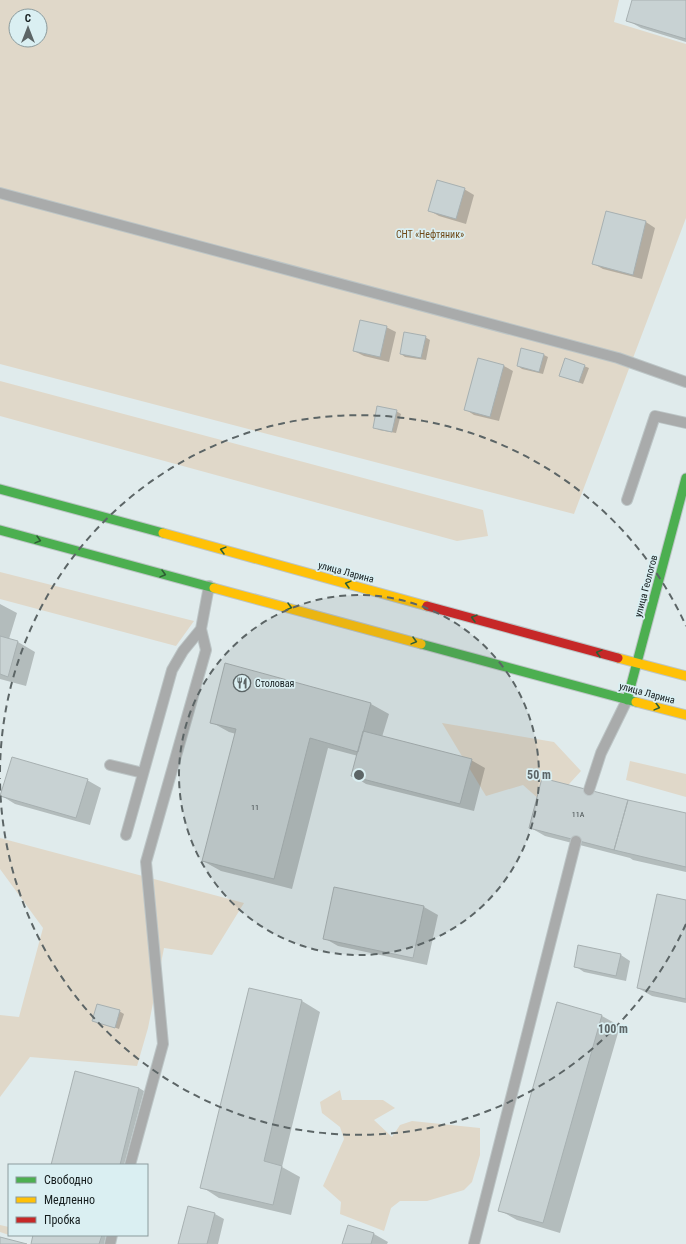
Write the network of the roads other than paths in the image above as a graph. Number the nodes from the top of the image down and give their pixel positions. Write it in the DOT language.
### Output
graph roads {
  1 [pos="0,193"];
  2 [pos="686,382"];
  3 [pos="686,423"];
  4 [pos="686,478"];
  5 [pos="0,489"];
  6 [pos="627,500"];
  7 [pos="0,530"];
  8 [pos="209,586"];
  9 [pos="201,630"];
  10 [pos="637,663"];
  11 [pos="686,676"];
  12 [pos="627,700"];
  13 [pos="686,715"];
  14 [pos="110,765"];
  15 [pos="144,773"];
  16 [pos="589,790"];
  17 [pos="126,835"];
  18 [pos="576,840"];
  19 [pos="130,1164"];
  20 [pos="474,1244"];
  1 -- 2 [label="lane"];
  3 -- 6 [label="lane"];
  4 -- 10 [label="main road, улица Геологов"];
  10 -- 5 [label="main road, улица Ларина, one-way"];
  7 -- 8 [label="main road, улица Ларина, one-way"];
  8 -- 9 [label="lane"];
  8 -- 12 [label="main road, улица Ларина, one-way"];
  9 -- 15 [label="lane"];
  9 -- 19 [label="lane"];
  10 -- 11 [label="main road, улица Ларина"];
  10 -- 12 [label="main road, улица Геологов"];
  12 -- 13 [label="main road, улица Ларина, one-way"];
  12 -- 16 [label="lane"];
  14 -- 15 [label="lane"];
  15 -- 17 [label="lane"];
  18 -- 20 [label="lane"];
}
